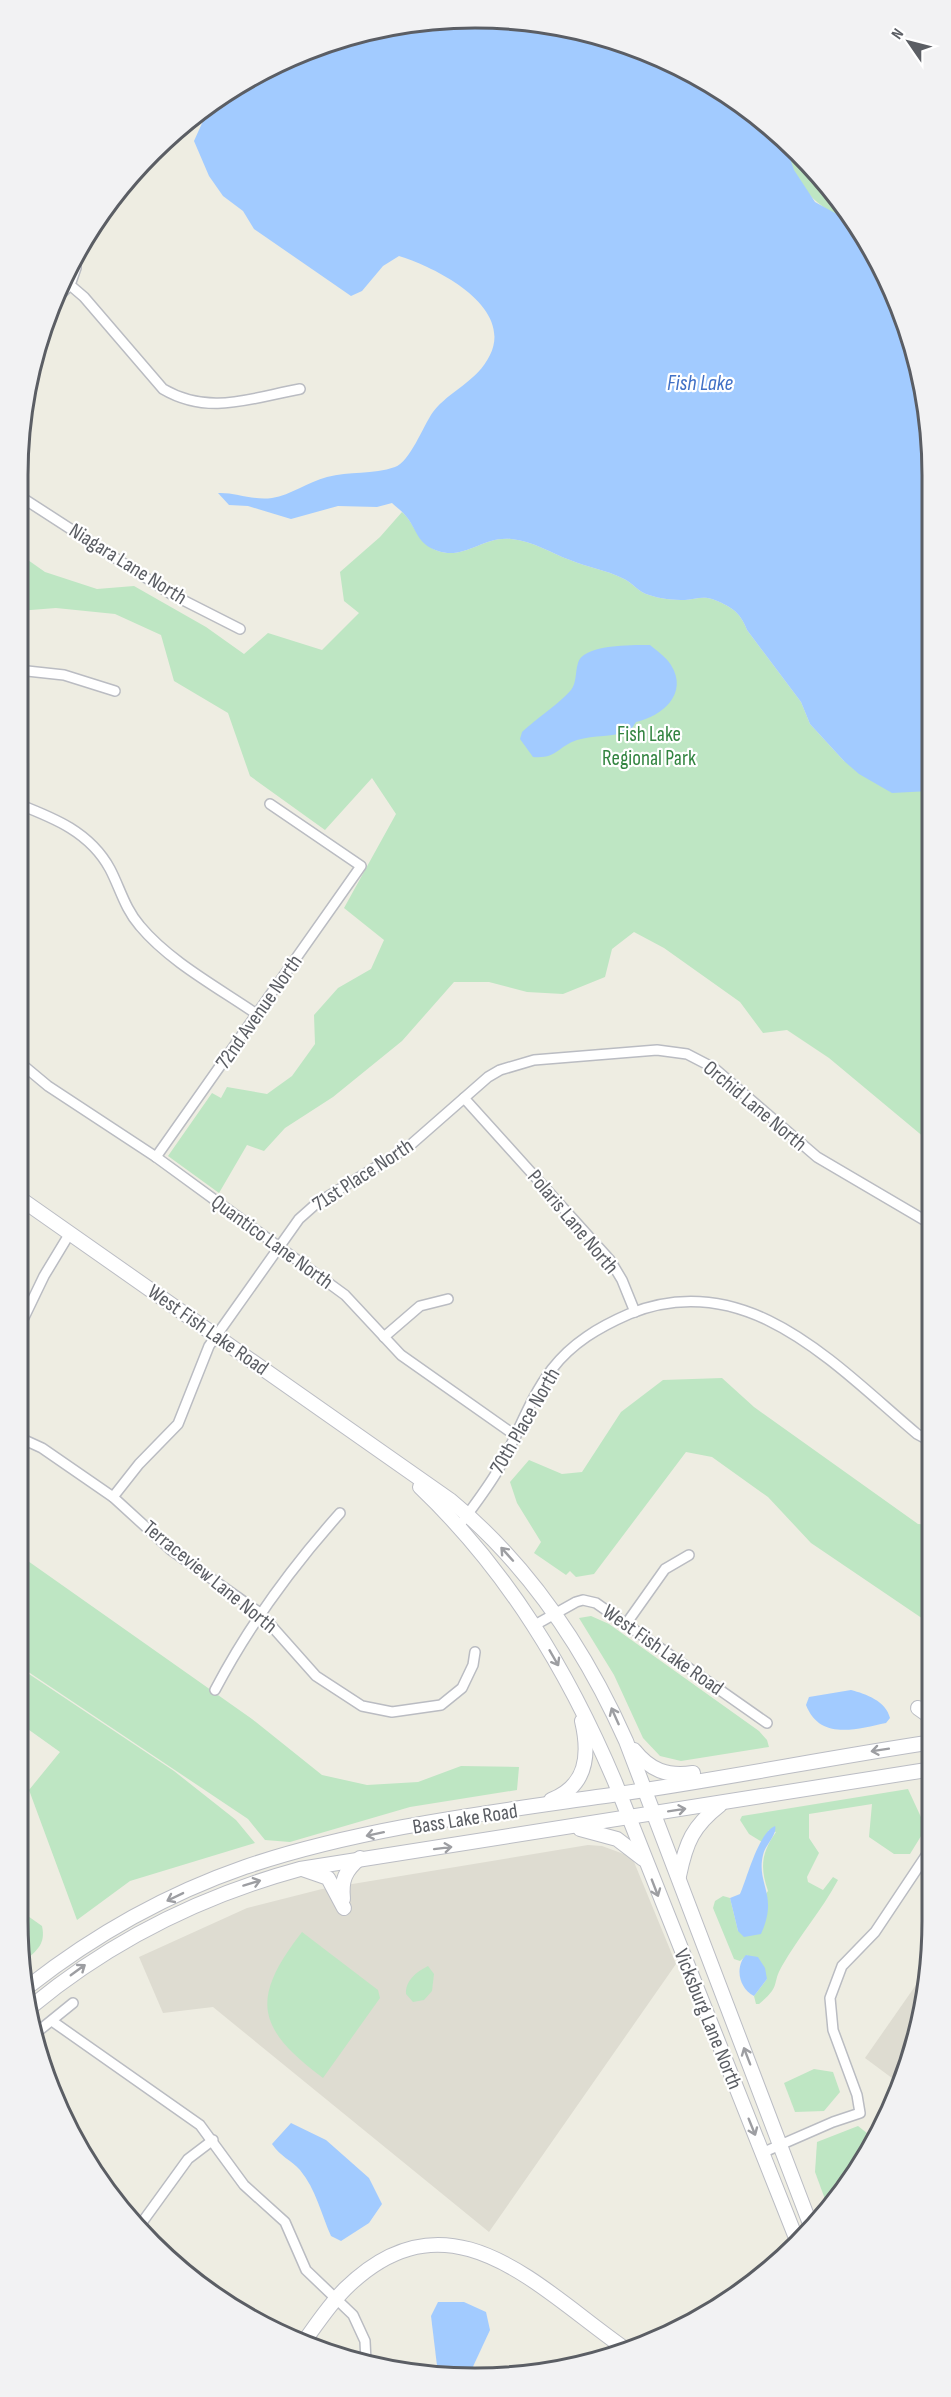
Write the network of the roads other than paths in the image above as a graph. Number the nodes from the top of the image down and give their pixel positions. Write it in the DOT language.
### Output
graph roads {
  1 [pos="71,286"];
  2 [pos="300,389"];
  3 [pos="28,504"];
  4 [pos="240,629"];
  5 [pos="28,671"];
  6 [pos="115,691"];
  7 [pos="270,804"];
  8 [pos="28,808"];
  9 [pos="258,1015"];
  10 [pos="28,1069"];
  11 [pos="464,1098"];
  12 [pos="156,1157"];
  13 [pos="28,1204"];
  14 [pos="922,1219"];
  15 [pos="70,1233"];
  16 [pos="279,1246"];
  17 [pos="447,1299"];
  18 [pos="31,1301"];
  19 [pos="28,1304"];
  20 [pos="28,1308"];
  21 [pos="635,1312"];
  22 [pos="216,1336"];
  23 [pos="384,1337"];
  24 [pos="516,1436"];
  25 [pos="922,1437"];
  26 [pos="28,1442"];
  27 [pos="113,1497"];
  28 [pos="340,1513"];
  29 [pos="463,1520"];
  30 [pos="688,1555"];
  31 [pos="260,1613"];
  32 [pos="554,1613"];
  33 [pos="626,1624"];
  34 [pos="535,1625"];
  35 [pos="475,1652"];
  36 [pos="215,1690"];
  37 [pos="573,1691"];
  38 [pos="918,1708"];
  39 [pos="922,1711"];
  40 [pos="767,1723"];
  41 [pos="626,1741"];
  42 [pos="922,1744"];
  43 [pos="846,1756"];
  44 [pos="922,1767"];
  45 [pos="645,1790"];
  46 [pos="619,1794"];
  47 [pos="723,1803"];
  48 [pos="531,1808"];
  49 [pos="654,1813"];
  50 [pos="628,1818"];
  51 [pos="575,1827"];
  52 [pos="360,1858"];
  53 [pos="645,1861"];
  54 [pos="922,1862"];
  55 [pos="300,1869"];
  56 [pos="679,1878"];
  57 [pos="33,1983"];
  58 [pos="36,2003"];
  59 [pos="73,2003"];
  60 [pos="52,2021"];
  61 [pos="42,2029"];
  62 [pos="213,2140"];
  63 [pos="782,2145"];
  64 [pos="762,2153"];
  65 [pos="809,2220"];
  66 [pos="143,2221"];
  67 [pos="795,2235"];
  68 [pos="336,2299"];
  69 [pos="308,2336"];
  70 [pos="620,2345"];
  71 [pos="366,2354"];
  1 -- 2 [label="street"];
  3 -- 4 [label="street, Niagara Lane North"];
  5 -- 6 [label="street"];
  7 -- 9 [label="street, 72nd Avenue North"];
  8 -- 9 [label="street"];
  9 -- 12 [label="street, 72nd Avenue North"];
  10 -- 12 [label="street, Quantico Lane North"];
  11 -- 14 [label="street, Orchid Lane North"];
  11 -- 16 [label="street, 71st Place North"];
  11 -- 21 [label="street, Polaris Lane North"];
  12 -- 16 [label="street, Quantico Lane North"];
  13 -- 15 [label="main road, West Fish Lake Road"];
  15 -- 18 [label="street"];
  15 -- 22 [label="main road, West Fish Lake Road"];
  16 -- 22 [label="street, 71st Place North"];
  16 -- 23 [label="street, Quantico Lane North"];
  17 -- 23 [label="street"];
  18 -- 19 [label="street"];
  18 -- 20 [label="street"];
  21 -- 24 [label="street, 70th Place North"];
  21 -- 25 [label="street"];
  22 -- 27 [label="street, 71st Place North"];
  22 -- 29 [label="main road, West Fish Lake Road"];
  23 -- 24 [label="street, Quantico Lane North"];
  24 -- 29 [label="street, 70th Place North"];
  26 -- 27 [label="street, Terraceview Lane North"];
  27 -- 31 [label="street, Terraceview Lane North"];
  28 -- 31 [label="street"];
  32 -- 29 [label="main road, West Fish Lake Road, one-way"];
  29 -- 34 [label="main road, West Fish Lake Road"];
  30 -- 33 [label="street"];
  31 -- 35 [label="street, Terraceview Lane North"];
  31 -- 36 [label="street"];
  32 -- 33 [label="street, West Fish Lake Road"];
  32 -- 34 [label="street, West Fish Lake Road"];
  41 -- 32 [label="main road, West Fish Lake Road, one-way"];
  33 -- 40 [label="street, West Fish Lake Road"];
  34 -- 37 [label="main road, West Fish Lake Road, one-way"];
  37 -- 46 [label="main road, West Fish Lake Road"];
  37 -- 48 [label="main road"];
  38 -- 39 [label="main road"];
  41 -- 43 [label="main road"];
  41 -- 45 [label="main road, West Fish Lake Road"];
  42 -- 43 [label="main road, Bass Lake Road, one-way"];
  43 -- 45 [label="main road, Bass Lake Road"];
  44 -- 47 [label="main road, Bass Lake Road"];
  45 -- 46 [label="main road, Bass Lake Road"];
  45 -- 49 [label="main road, Vicksburg Lane North"];
  46 -- 48 [label="main road, Bass Lake Road"];
  46 -- 50 [label="main road, Vicksburg Lane North"];
  49 -- 47 [label="main road, Bass Lake Road, one-way"];
  47 -- 56 [label="main road"];
  48 -- 57 [label="main road, Bass Lake Road, one-way"];
  49 -- 50 [label="main road, Bass Lake Road"];
  49 -- 56 [label="main road, Vicksburg Lane North"];
  50 -- 51 [label="main road, Bass Lake Road"];
  50 -- 53 [label="main road, Vicksburg Lane North"];
  52 -- 51 [label="main road, Bass Lake Road, one-way"];
  51 -- 53 [label="main road"];
  52 -- 55 [label="main road, Bass Lake Road"];
  52 -- 55 [label="main road"];
  53 -- 64 [label="main road, Vicksburg Lane North, one-way"];
  54 -- 63 [label="street"];
  58 -- 55 [label="main road, Bass Lake Road, one-way"];
  63 -- 56 [label="main road, Vicksburg Lane North, one-way"];
  59 -- 60 [label="street"];
  60 -- 61 [label="street"];
  60 -- 62 [label="street"];
  62 -- 66 [label="street"];
  62 -- 68 [label="street"];
  63 -- 64 [label="street"];
  63 -- 65 [label="main road, Vicksburg Lane North"];
  64 -- 67 [label="main road, Vicksburg Lane North"];
  68 -- 69 [label="main road"];
  68 -- 70 [label="main road"];
  68 -- 71 [label="street"];
}
